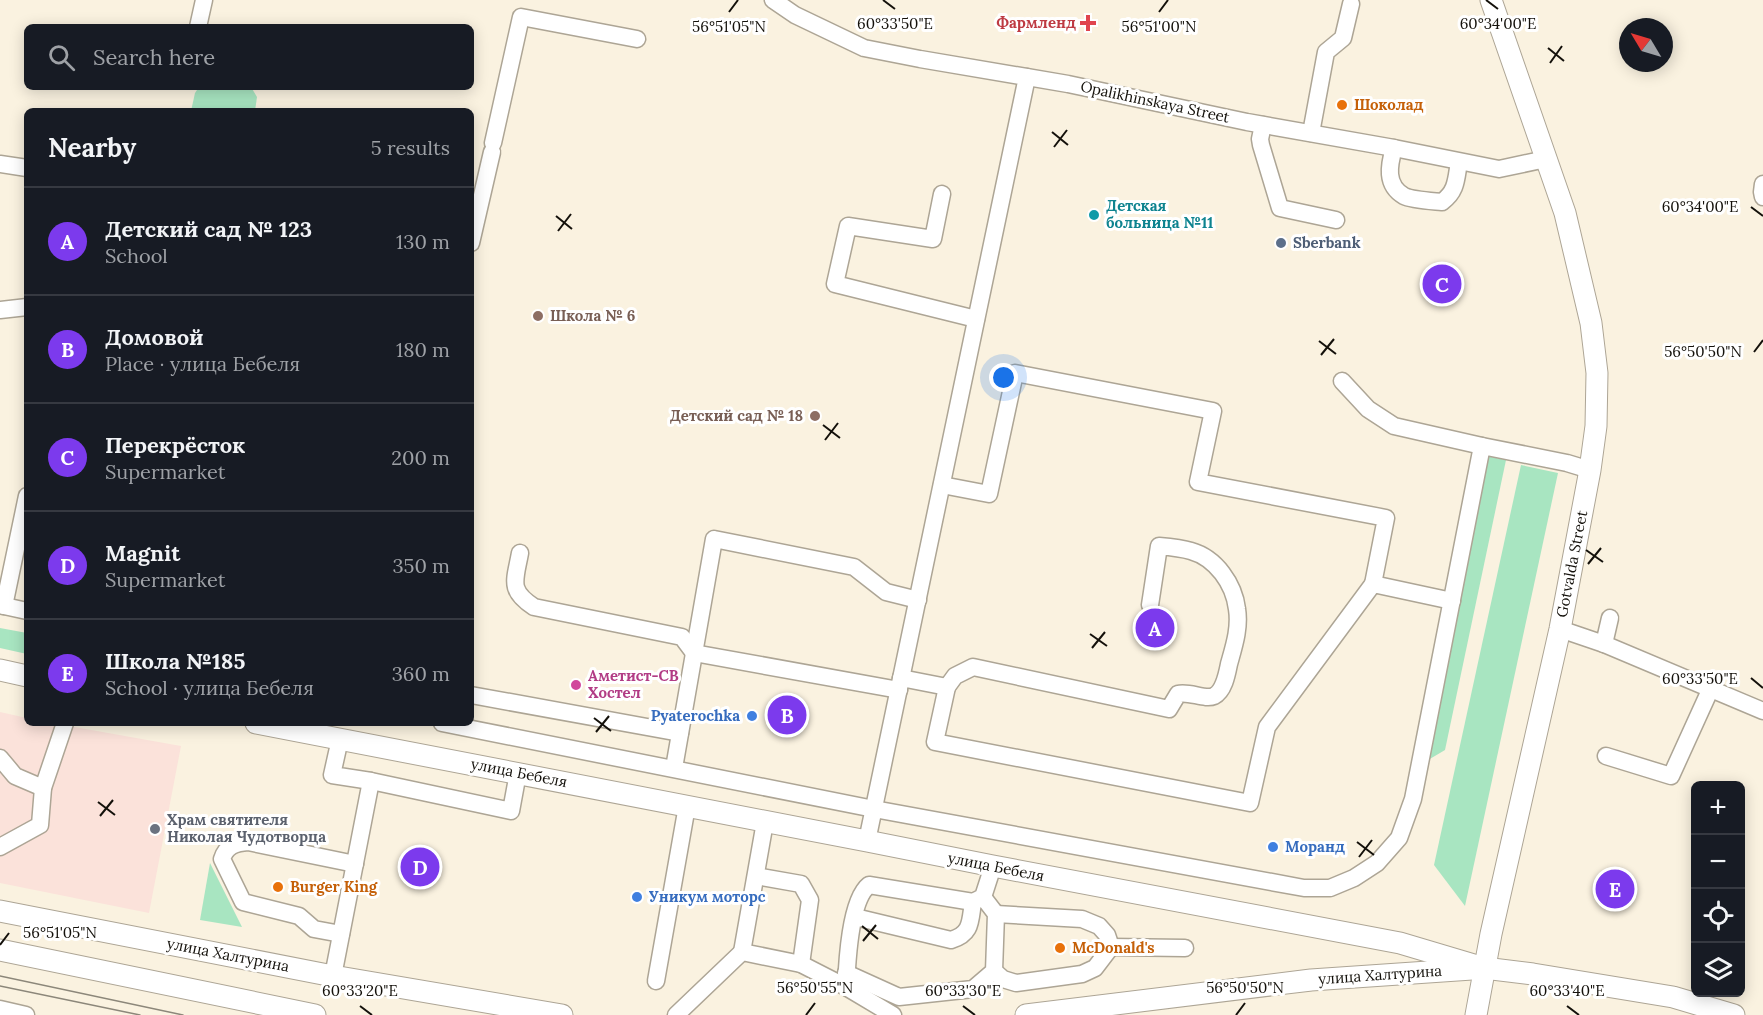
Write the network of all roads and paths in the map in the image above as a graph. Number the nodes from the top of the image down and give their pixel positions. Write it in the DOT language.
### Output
graph roads {
  1 [pos="204,0"];
  2 [pos="773,0"];
  3 [pos="1491,0"];
  4 [pos="1351,4"];
  5 [pos="199,24"];
  6 [pos="637,39"];
  7 [pos="1027,77"];
  8 [pos="1263,124"];
  9 [pos="1311,133"];
  10 [pos="1394,148"];
  11 [pos="1546,159"];
  12 [pos="1459,162"];
  13 [pos="0,164"];
  14 [pos="24,168"];
  15 [pos="942,194"];
  16 [pos="1336,220"];
  17 [pos="474,229"];
  18 [pos="24,306"];
  19 [pos="0,310"];
  20 [pos="976,319"];
  21 [pos="1342,381"];
  22 [pos="1482,446"];
  23 [pos="1590,470"];
  24 [pos="942,485"];
  25 [pos="24,509"];
  26 [pos="520,553"];
  27 [pos="1373,584"];
  28 [pos="918,600"];
  29 [pos="1452,601"];
  30 [pos="1150,605"];
  31 [pos="2,606"];
  32 [pos="24,610"];
  33 [pos="1610,618"];
  34 [pos="1560,629"];
  35 [pos="1604,644"];
  36 [pos="694,653"];
  37 [pos="0,670"];
  38 [pos="24,675"];
  39 [pos="900,684"];
  40 [pos="947,687"];
  41 [pos="1711,688"];
  42 [pos="474,696"];
  43 [pos="1763,711"];
  44 [pos="64,726"];
  45 [pos="272,726"];
  46 [pos="457,726"];
  47 [pos="680,733"];
  48 [pos="340,739"];
  49 [pos="1606,756"];
  50 [pos="0,758"];
  51 [pos="674,768"];
  52 [pos="518,773"];
  53 [pos="371,781"];
  54 [pos="43,788"];
  55 [pos="687,806"];
  56 [pos="874,809"];
  57 [pos="765,822"];
  58 [pos="867,841"];
  59 [pos="0,847"];
  60 [pos="355,864"];
  61 [pos="993,866"];
  62 [pos="756,876"];
  63 [pos="978,900"];
  64 [pos="0,911"];
  65 [pos="996,914"];
  66 [pos="855,917"];
  67 [pos="341,934"];
  68 [pos="1111,947"];
  69 [pos="1185,948"];
  70 [pos="0,950"];
  71 [pos="742,952"];
  72 [pos="801,964"];
  73 [pos="1484,968"];
  74 [pos="994,971"];
  75 [pos="333,976"];
  76 [pos="846,980"];
  77 [pos="657,981"];
  78 [pos="0,1009"];
  79 [pos="26,1015"];
  80 [pos="312,1015"];
  81 [pos="562,1015"];
  82 [pos="676,1015"];
  83 [pos="893,1015"];
  84 [pos="1026,1015"];
  85 [pos="1476,1015"];
  86 [pos="1734,1015"];
  1 -- 5 [label="street"];
  2 -- 7 [label="street, Opalikhinskaya Street"];
  3 -- 11 [label="main road, Gotvalda Street"];
  4 -- 9 [label="street"];
  6 -- 17 [label="street"];
  7 -- 8 [label="street, Opalikhinskaya Street"];
  7 -- 20 [label="street"];
  8 -- 9 [label="street, Opalikhinskaya Street"];
  8 -- 16 [label="street"];
  9 -- 10 [label="street, Opalikhinskaya Street"];
  10 -- 12 [label="street, Opalikhinskaya Street"];
  10 -- 12 [label="street"];
  11 -- 12 [label="street, Opalikhinskaya Street"];
  11 -- 23 [label="main road, Gotvalda Street"];
  13 -- 14 [label="street"];
  15 -- 20 [label="street"];
  18 -- 19 [label="street"];
  20 -- 24 [label="street"];
  21 -- 22 [label="street"];
  22 -- 23 [label="street"];
  22 -- 29 [label="street"];
  23 -- 34 [label="main road, Gotvalda Street"];
  24 -- 27 [label="street"];
  24 -- 28 [label="street"];
  25 -- 31 [label="street"];
  26 -- 36 [label="street"];
  27 -- 29 [label="street"];
  27 -- 40 [label="street"];
  28 -- 36 [label="street"];
  28 -- 39 [label="street"];
  29 -- 56 [label="street"];
  30 -- 40 [label="street"];
  31 -- 32 [label="street"];
  33 -- 35 [label="street"];
  34 -- 35 [label="street"];
  34 -- 73 [label="main road, Gotvalda Street"];
  35 -- 41 [label="street"];
  36 -- 39 [label="street"];
  36 -- 47 [label="street"];
  37 -- 38 [label="main road"];
  39 -- 40 [label="street"];
  39 -- 56 [label="street"];
  41 -- 43 [label="street"];
  41 -- 49 [label="street"];
  42 -- 47 [label="street"];
  44 -- 54 [label="street"];
  45 -- 48 [label="main road, улица Бебеля"];
  46 -- 51 [label="street"];
  47 -- 51 [label="street"];
  48 -- 52 [label="main road, улица Бебеля"];
  48 -- 53 [label="street"];
  50 -- 54 [label="street"];
  51 -- 56 [label="street"];
  52 -- 53 [label="street"];
  52 -- 55 [label="main road, улица Бебеля"];
  53 -- 60 [label="street"];
  54 -- 59 [label="street"];
  55 -- 57 [label="main road, улица Бебеля"];
  55 -- 77 [label="street"];
  56 -- 58 [label="street"];
  57 -- 58 [label="main road, улица Бебеля"];
  57 -- 62 [label="street"];
  58 -- 61 [label="main road, улица Бебеля"];
  60 -- 67 [label="street"];
  60 -- 67 [label="street"];
  61 -- 63 [label="street"];
  61 -- 73 [label="main road, улица Бебеля"];
  62 -- 71 [label="street"];
  62 -- 72 [label="street"];
  63 -- 65 [label="street"];
  63 -- 66 [label="street"];
  63 -- 66 [label="street"];
  64 -- 75 [label="main road, улица Халтурина"];
  65 -- 68 [label="street"];
  65 -- 74 [label="street"];
  66 -- 76 [label="street"];
  67 -- 75 [label="street"];
  68 -- 69 [label="street"];
  68 -- 74 [label="street"];
  70 -- 80 [label="main road"];
  71 -- 72 [label="street"];
  71 -- 82 [label="street"];
  72 -- 76 [label="street"];
  73 -- 84 [label="main road, улица Халтурина"];
  73 -- 85 [label="main road, Gotvalda Street"];
  73 -- 86 [label="main road, улица Бебеля"];
  74 -- 76 [label="street"];
  75 -- 81 [label="main road, улица Халтурина"];
  76 -- 83 [label="street"];
  78 -- 79 [label="street"];
}
